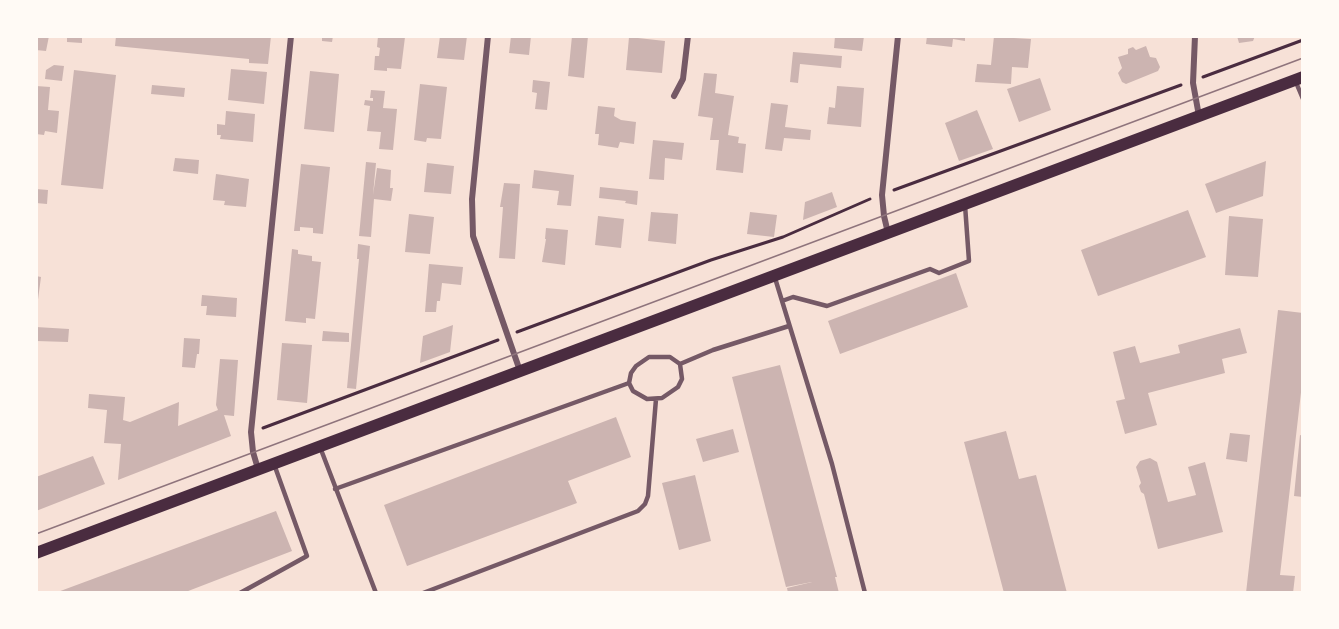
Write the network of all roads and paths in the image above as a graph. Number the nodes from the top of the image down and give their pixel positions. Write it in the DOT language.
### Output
graph roads {
  1 [pos="291,36"];
  2 [pos="488,36"];
  3 [pos="688,36"];
  4 [pos="898,36"];
  5 [pos="1195,36"];
  6 [pos="1303,40"];
  7 [pos="1200,78"];
  8 [pos="1299,79"];
  9 [pos="1185,83"];
  10 [pos="674,96"];
  11 [pos="1303,99"];
  12 [pos="1199,116"];
  13 [pos="889,193"];
  14 [pos="875,197"];
  15 [pos="965,204"];
  16 [pos="888,233"];
  17 [pos="774,276"];
  18 [pos="782,301"];
  19 [pos="789,326"];
  20 [pos="513,334"];
  21 [pos="500,339"];
  22 [pos="680,364"];
  23 [pos="520,371"];
  24 [pos="629,383"];
  25 [pos="657,399"];
  26 [pos="251,432"];
  27 [pos="319,446"];
  28 [pos="274,463"];
  29 [pos="258,469"];
  30 [pos="335,489"];
  31 [pos="36,553"];
  32 [pos="240,593"];
  33 [pos="376,593"];
  34 [pos="423,593"];
  35 [pos="865,593"];
  1 -- 26 [label="street"];
  2 -- 23 [label="street"];
  3 -- 10 [label="street"];
  4 -- 16 [label="street"];
  5 -- 12 [label="street"];
  6 -- 7 [label="path"];
  8 -- 11 [label="lane"];
  8 -- 12 [label="main road"];
  9 -- 13 [label="path"];
  12 -- 15 [label="main road"];
  14 -- 20 [label="path"];
  15 -- 16 [label="main road"];
  15 -- 18 [label="lane"];
  16 -- 17 [label="main road"];
  17 -- 18 [label="lane"];
  17 -- 23 [label="main road"];
  18 -- 19 [label="lane"];
  19 -- 22 [label="lane"];
  19 -- 35 [label="lane"];
  21 -- 26 [label="path"];
  22 -- 24 [label="lane"];
  22 -- 25 [label="lane"];
  23 -- 27 [label="main road"];
  24 -- 25 [label="lane"];
  24 -- 30 [label="lane"];
  25 -- 34 [label="lane"];
  26 -- 29 [label="street"];
  27 -- 28 [label="main road"];
  27 -- 30 [label="lane"];
  28 -- 29 [label="main road"];
  28 -- 32 [label="lane"];
  29 -- 31 [label="main road"];
  30 -- 33 [label="lane"];
}
